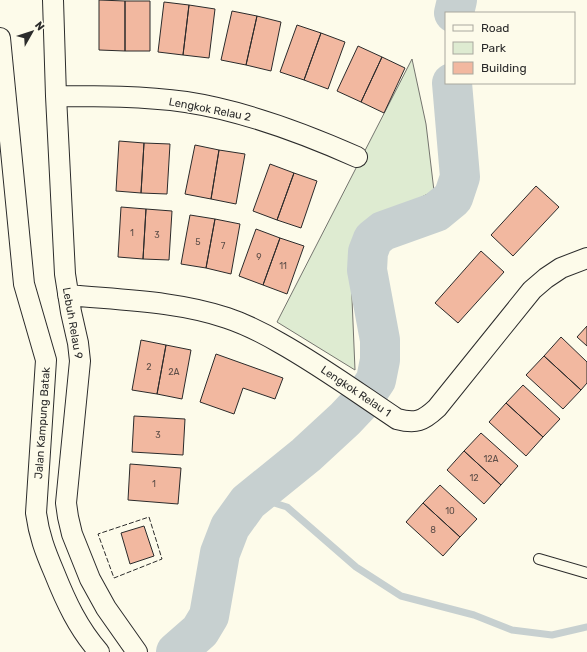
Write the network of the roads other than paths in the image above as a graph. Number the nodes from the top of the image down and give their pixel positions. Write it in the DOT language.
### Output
graph roads {
  1 [pos="53,0"];
  2 [pos="0,38"];
  3 [pos="56,96"];
  4 [pos="4,112"];
  5 [pos="357,157"];
  6 [pos="587,258"];
  7 [pos="68,295"];
  8 [pos="540,559"];
  9 [pos="587,573"];
  10 [pos="99,652"];
  11 [pos="136,652"];
  1 -- 3 [label="street, Lebuh Relau 9"];
  2 -- 4 [label="street, Jalan Kampung Batak"];
  3 -- 5 [label="street, Lengkok Relau 2"];
  3 -- 7 [label="street, Lebuh Relau 9"];
  4 -- 10 [label="street, Jalan Kampung Batak"];
  6 -- 7 [label="street, Lengkok Relau 1"];
  7 -- 11 [label="street, Lebuh Relau 9"];
  8 -- 9 [label="lane"];
}
